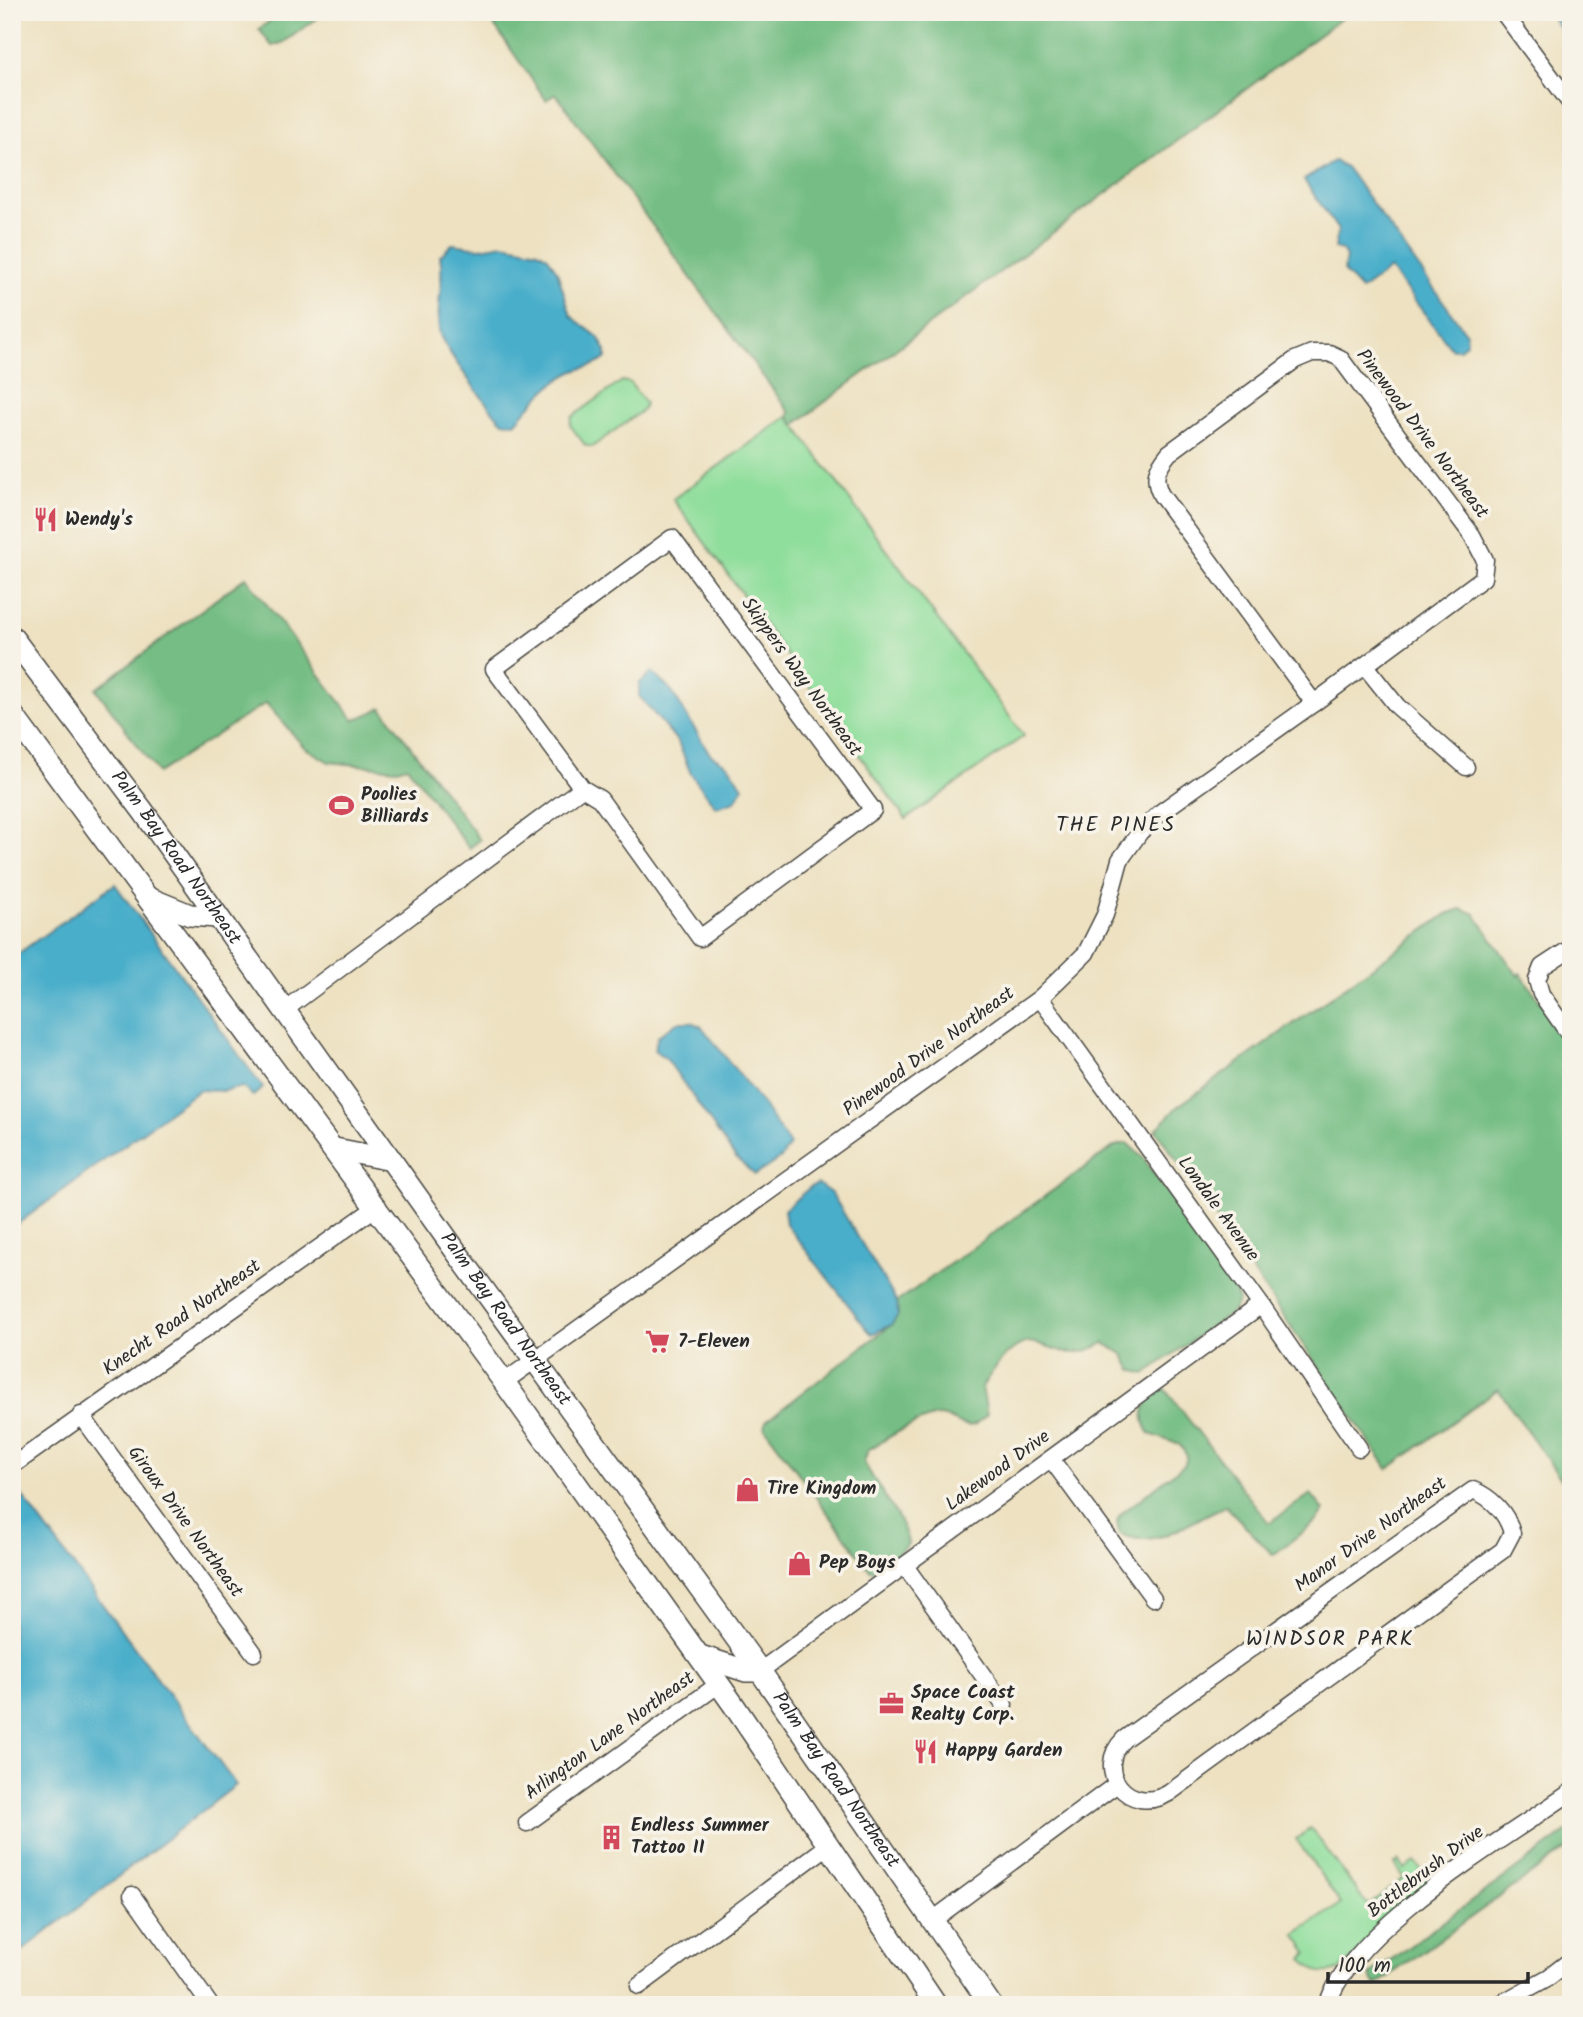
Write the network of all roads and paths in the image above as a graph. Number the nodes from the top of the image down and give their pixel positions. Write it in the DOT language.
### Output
graph roads {
  1 [pos="1503,12"];
  2 [pos="1571,104"];
  3 [pos="13,640"];
  4 [pos="1365,666"];
  5 [pos="1314,704"];
  6 [pos="12,714"];
  7 [pos="1466,767"];
  8 [pos="582,788"];
  9 [pos="150,898"];
  10 [pos="217,917"];
  11 [pos="1571,948"];
  12 [pos="1040,998"];
  13 [pos="284,1011"];
  14 [pos="1571,1037"];
  15 [pos="335,1149"];
  16 [pos="392,1160"];
  17 [pos="377,1206"];
  18 [pos="1261,1305"];
  19 [pos="535,1358"];
  20 [pos="504,1382"];
  21 [pos="81,1415"];
  22 [pos="1359,1448"];
  23 [pos="1051,1459"];
  24 [pos="12,1466"];
  25 [pos="905,1566"];
  26 [pos="1153,1598"];
  27 [pos="254,1653"];
  28 [pos="700,1656"];
  29 [pos="760,1671"];
  30 [pos="719,1684"];
  31 [pos="774,1690"];
  32 [pos="1004,1705"];
  33 [pos="1116,1784"];
  34 [pos="1571,1792"];
  35 [pos="527,1823"];
  36 [pos="829,1845"];
  37 [pos="132,1895"];
  38 [pos="933,1920"];
  39 [pos="1571,1960"];
  40 [pos="639,1986"];
  41 [pos="210,2005"];
  42 [pos="936,2005"];
  43 [pos="991,2005"];
  44 [pos="1327,2005"];
  45 [pos="1498,2005"];
  1 -- 2 [label="street"];
  3 -- 10 [label="main road, Palm Bay Road Northeast"];
  4 -- 5 [label="street, Pinewood Drive Northeast"];
  4 -- 5 [label="street, Pinewood Drive Northeast"];
  4 -- 7 [label="street"];
  5 -- 12 [label="street, Pinewood Drive Northeast"];
  6 -- 9 [label="main road, Palm Bay Road Northeast"];
  8 -- 8 [label="street, Skippers Way Northeast"];
  8 -- 13 [label="street"];
  9 -- 10 [label="main road"];
  9 -- 15 [label="main road, Palm Bay Road Northeast"];
  10 -- 13 [label="main road, Palm Bay Road Northeast"];
  11 -- 14 [label="street"];
  12 -- 18 [label="street, Londale Avenue"];
  12 -- 19 [label="street, Pinewood Drive Northeast"];
  13 -- 16 [label="main road, Palm Bay Road Northeast"];
  15 -- 16 [label="main road"];
  15 -- 17 [label="main road, Palm Bay Road Northeast"];
  16 -- 19 [label="main road, Palm Bay Road Northeast"];
  17 -- 20 [label="main road, Palm Bay Road Northeast"];
  17 -- 21 [label="street, Knecht Road Northeast"];
  18 -- 22 [label="street, Londale Avenue"];
  18 -- 23 [label="street, Lakewood Drive"];
  19 -- 20 [label="street, Pinewood Drive Northeast"];
  19 -- 29 [label="main road, Palm Bay Road Northeast"];
  20 -- 28 [label="main road, Palm Bay Road Northeast"];
  21 -- 24 [label="street, Knecht Road Northeast"];
  21 -- 27 [label="street, Giroux Drive Northeast"];
  23 -- 25 [label="street, Lakewood Drive"];
  23 -- 26 [label="street"];
  25 -- 29 [label="street, Lakewood Drive"];
  25 -- 32 [label="street"];
  28 -- 29 [label="main road"];
  28 -- 30 [label="main road, Palm Bay Road Northeast"];
  29 -- 31 [label="main road, Palm Bay Road Northeast"];
  30 -- 31 [label="main road"];
  30 -- 35 [label="street, Arlington Lane Northeast"];
  30 -- 36 [label="main road, Palm Bay Road Northeast"];
  31 -- 38 [label="main road, Palm Bay Road Northeast"];
  33 -- 33 [label="street, Manor Drive Northeast"];
  33 -- 38 [label="street"];
  34 -- 44 [label="street, Bottlebrush Drive"];
  36 -- 40 [label="street"];
  36 -- 42 [label="main road, Palm Bay Road Northeast"];
  37 -- 41 [label="street"];
  38 -- 43 [label="main road, Palm Bay Road Northeast"];
  39 -- 45 [label="street"];
}
